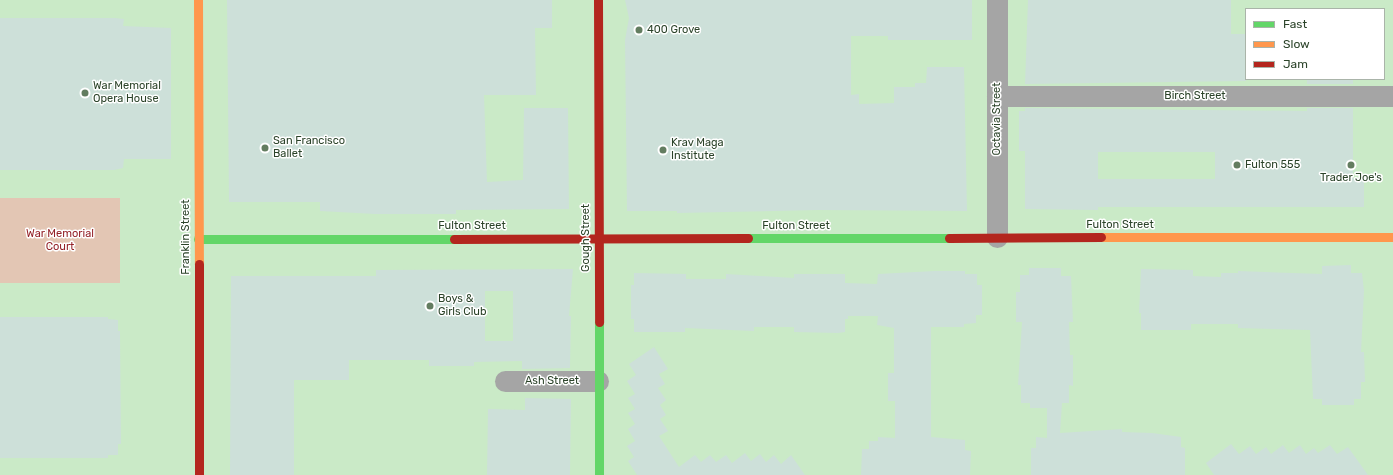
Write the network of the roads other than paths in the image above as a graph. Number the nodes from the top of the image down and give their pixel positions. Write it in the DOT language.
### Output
graph roads {
  1 [pos="198,0"];
  2 [pos="598,0"];
  3 [pos="997,0"];
  4 [pos="997,96"];
  5 [pos="1393,96"];
  6 [pos="1393,237"];
  7 [pos="598,238"];
  8 [pos="997,238"];
  9 [pos="198,239"];
  10 [pos="505,381"];
  11 [pos="598,381"];
  12 [pos="199,475"];
  13 [pos="599,475"];
  1 -- 9 [label="street, Franklin Street"];
  2 -- 7 [label="street, Gough Street"];
  3 -- 4 [label="street, Octavia Street"];
  4 -- 5 [label="street, Birch Street"];
  4 -- 8 [label="street, Octavia Street"];
  6 -- 8 [label="street, Fulton Street"];
  7 -- 8 [label="street, Fulton Street"];
  7 -- 9 [label="street, Fulton Street"];
  7 -- 11 [label="street, Gough Street"];
  9 -- 12 [label="street, Franklin Street"];
  10 -- 11 [label="street, Ash Street"];
  11 -- 13 [label="street, Gough Street"];
}
